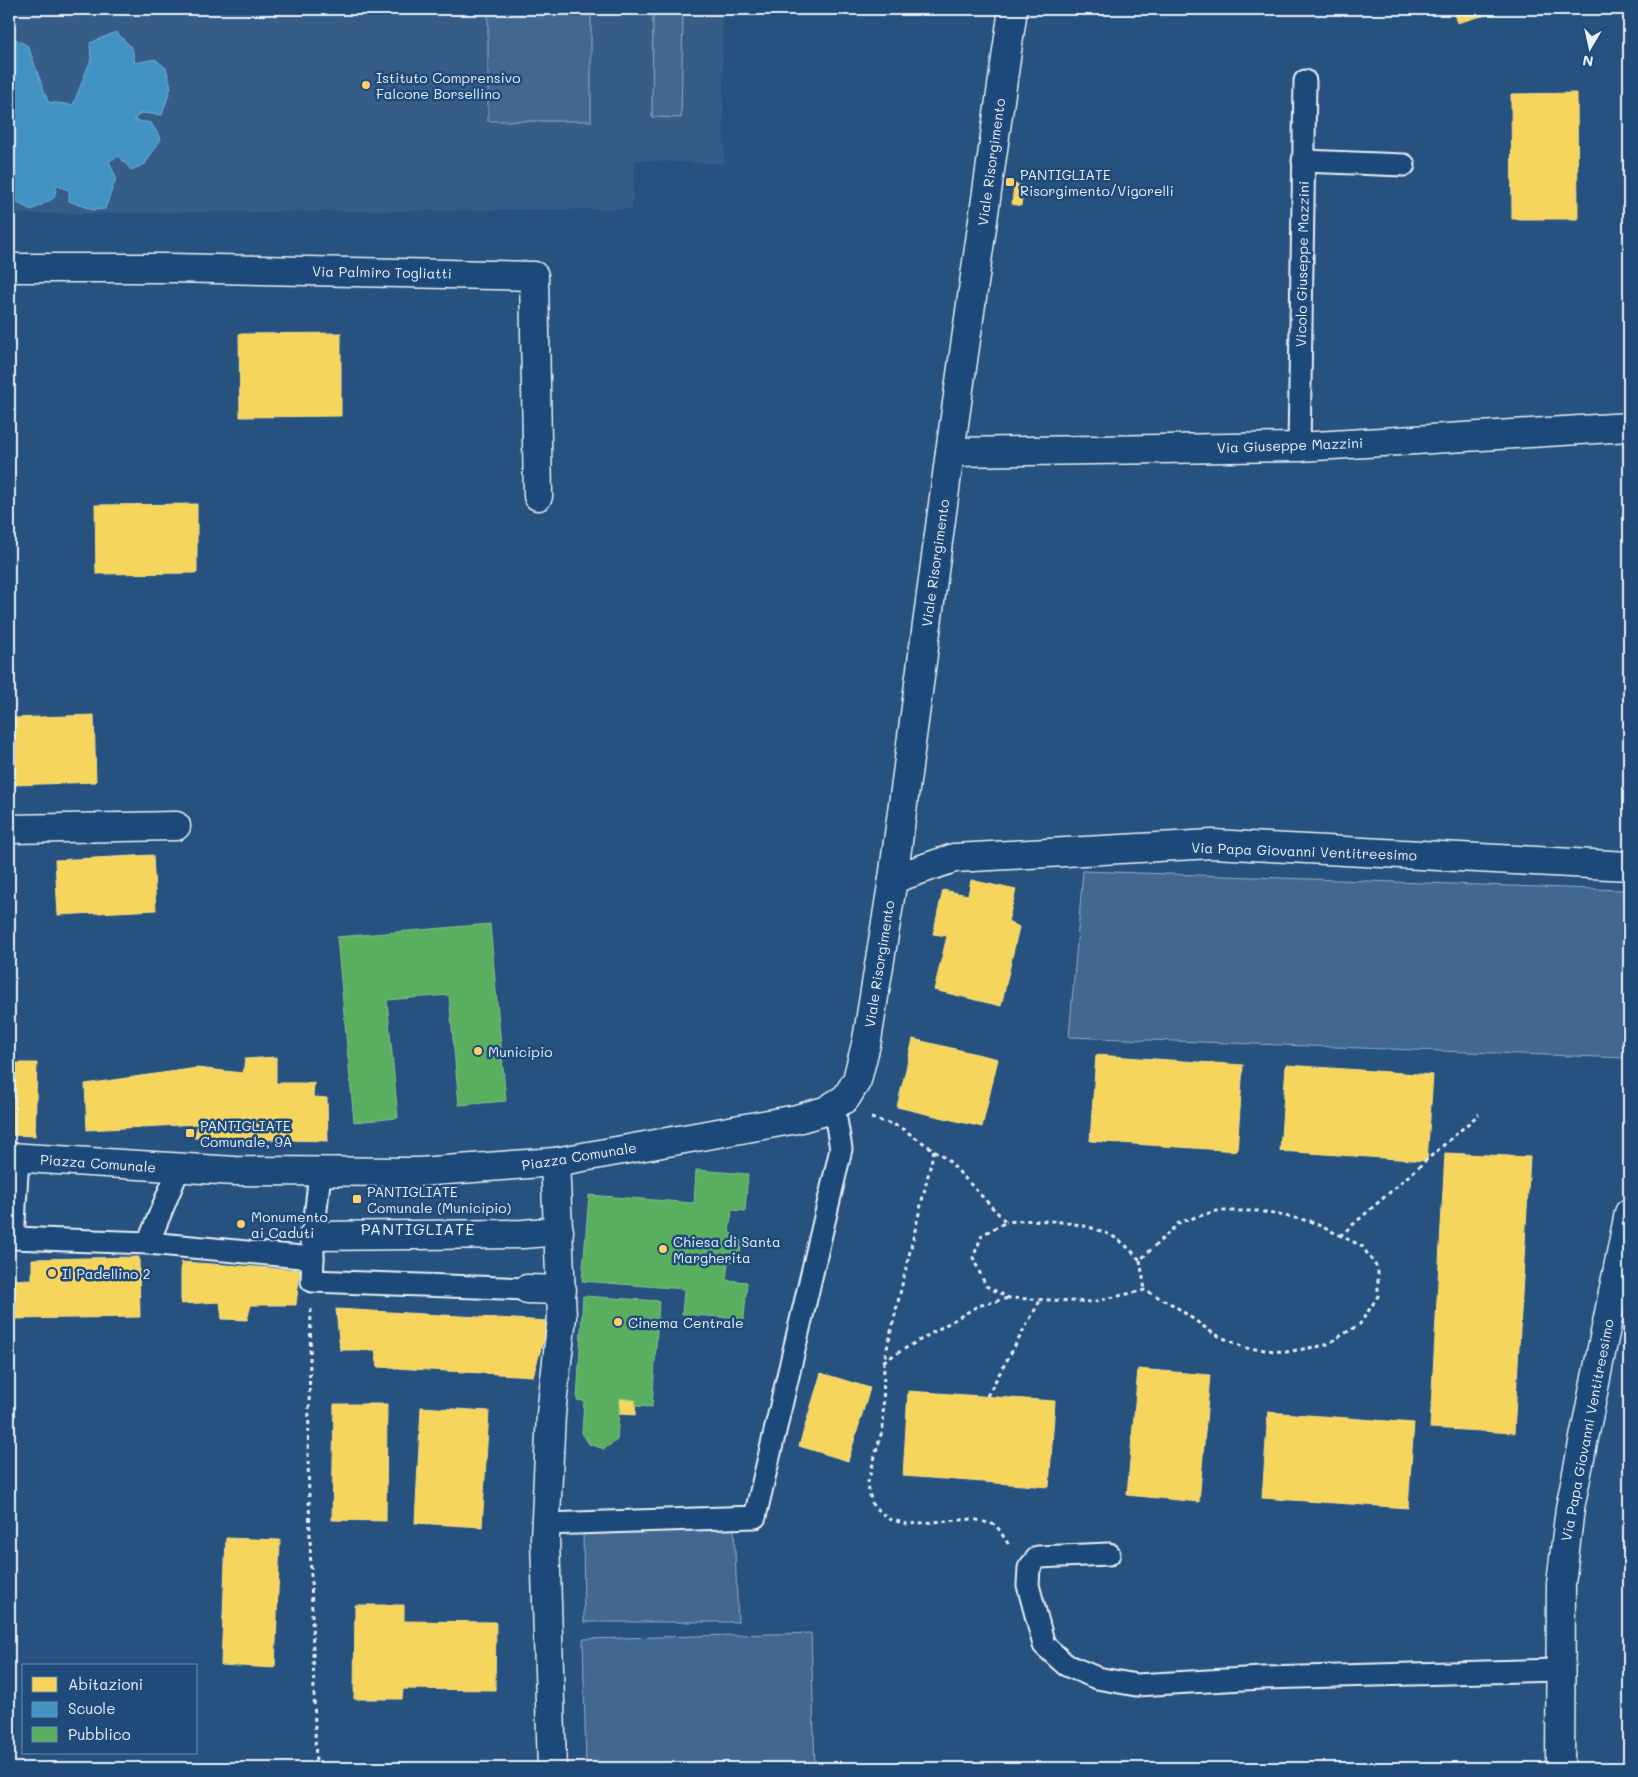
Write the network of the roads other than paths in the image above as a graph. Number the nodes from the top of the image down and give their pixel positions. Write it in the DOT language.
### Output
graph roads {
  1 [pos="1013,9"];
  2 [pos="1305,81"];
  3 [pos="1303,161"];
  4 [pos="1404,165"];
  5 [pos="9,268"];
  6 [pos="1629,427"];
  7 [pos="1299,447"];
  8 [pos="950,452"];
  9 [pos="538,496"];
  10 [pos="176,826"];
  11 [pos="9,829"];
  12 [pos="1629,866"];
  13 [pos="893,879"];
  14 [pos="834,1107"];
  15 [pos="13,1158"];
  16 [pos="555,1162"];
  17 [pos="179,1168"];
  18 [pos="320,1173"];
  19 [pos="1629,1213"];
  20 [pos="559,1231"];
  21 [pos="148,1243"];
  22 [pos="313,1247"];
  23 [pos="527,1289"];
  24 [pos="562,1290"];
  25 [pos="546,1524"];
  26 [pos="1109,1554"];
  27 [pos="1559,1670"];
  28 [pos="552,1768"];
  29 [pos="1560,1768"];
  1 -- 8 [label="street, Viale Risorgimento"];
  2 -- 3 [label="lane, Vicolo Giuseppe Mazzini"];
  3 -- 4 [label="lane"];
  3 -- 7 [label="lane, Vicolo Giuseppe Mazzini"];
  5 -- 9 [label="street, Via Palmiro Togliatti"];
  6 -- 7 [label="street, Via Giuseppe Mazzini"];
  7 -- 8 [label="street, Via Giuseppe Mazzini"];
  8 -- 13 [label="street, Viale Risorgimento"];
  10 -- 11 [label="street"];
  12 -- 13 [label="street, Via Papa Giovanni Ventitreesimo"];
  13 -- 14 [label="street, Viale Risorgimento"];
  14 -- 16 [label="street, Piazza Comunale"];
  14 -- 25 [label="lane"];
  15 -- 17 [label="street, Piazza Comunale"];
  15 -- 21 [label="lane, Piazza Comunale"];
  16 -- 18 [label="street, Piazza Comunale"];
  16 -- 20 [label="street"];
  17 -- 18 [label="street, Piazza Comunale"];
  17 -- 21 [label="lane, Piazza Comunale"];
  18 -- 22 [label="lane"];
  19 -- 27 [label="street, Via Papa Giovanni Ventitreesimo"];
  20 -- 22 [label="street"];
  20 -- 24 [label="street"];
  21 -- 22 [label="lane, Piazza Comunale"];
  22 -- 23 [label="lane"];
  23 -- 24 [label="street"];
  24 -- 25 [label="street"];
  25 -- 28 [label="street"];
  26 -- 27 [label="lane"];
  27 -- 29 [label="street, Via Papa Giovanni Ventitreesimo"];
}
